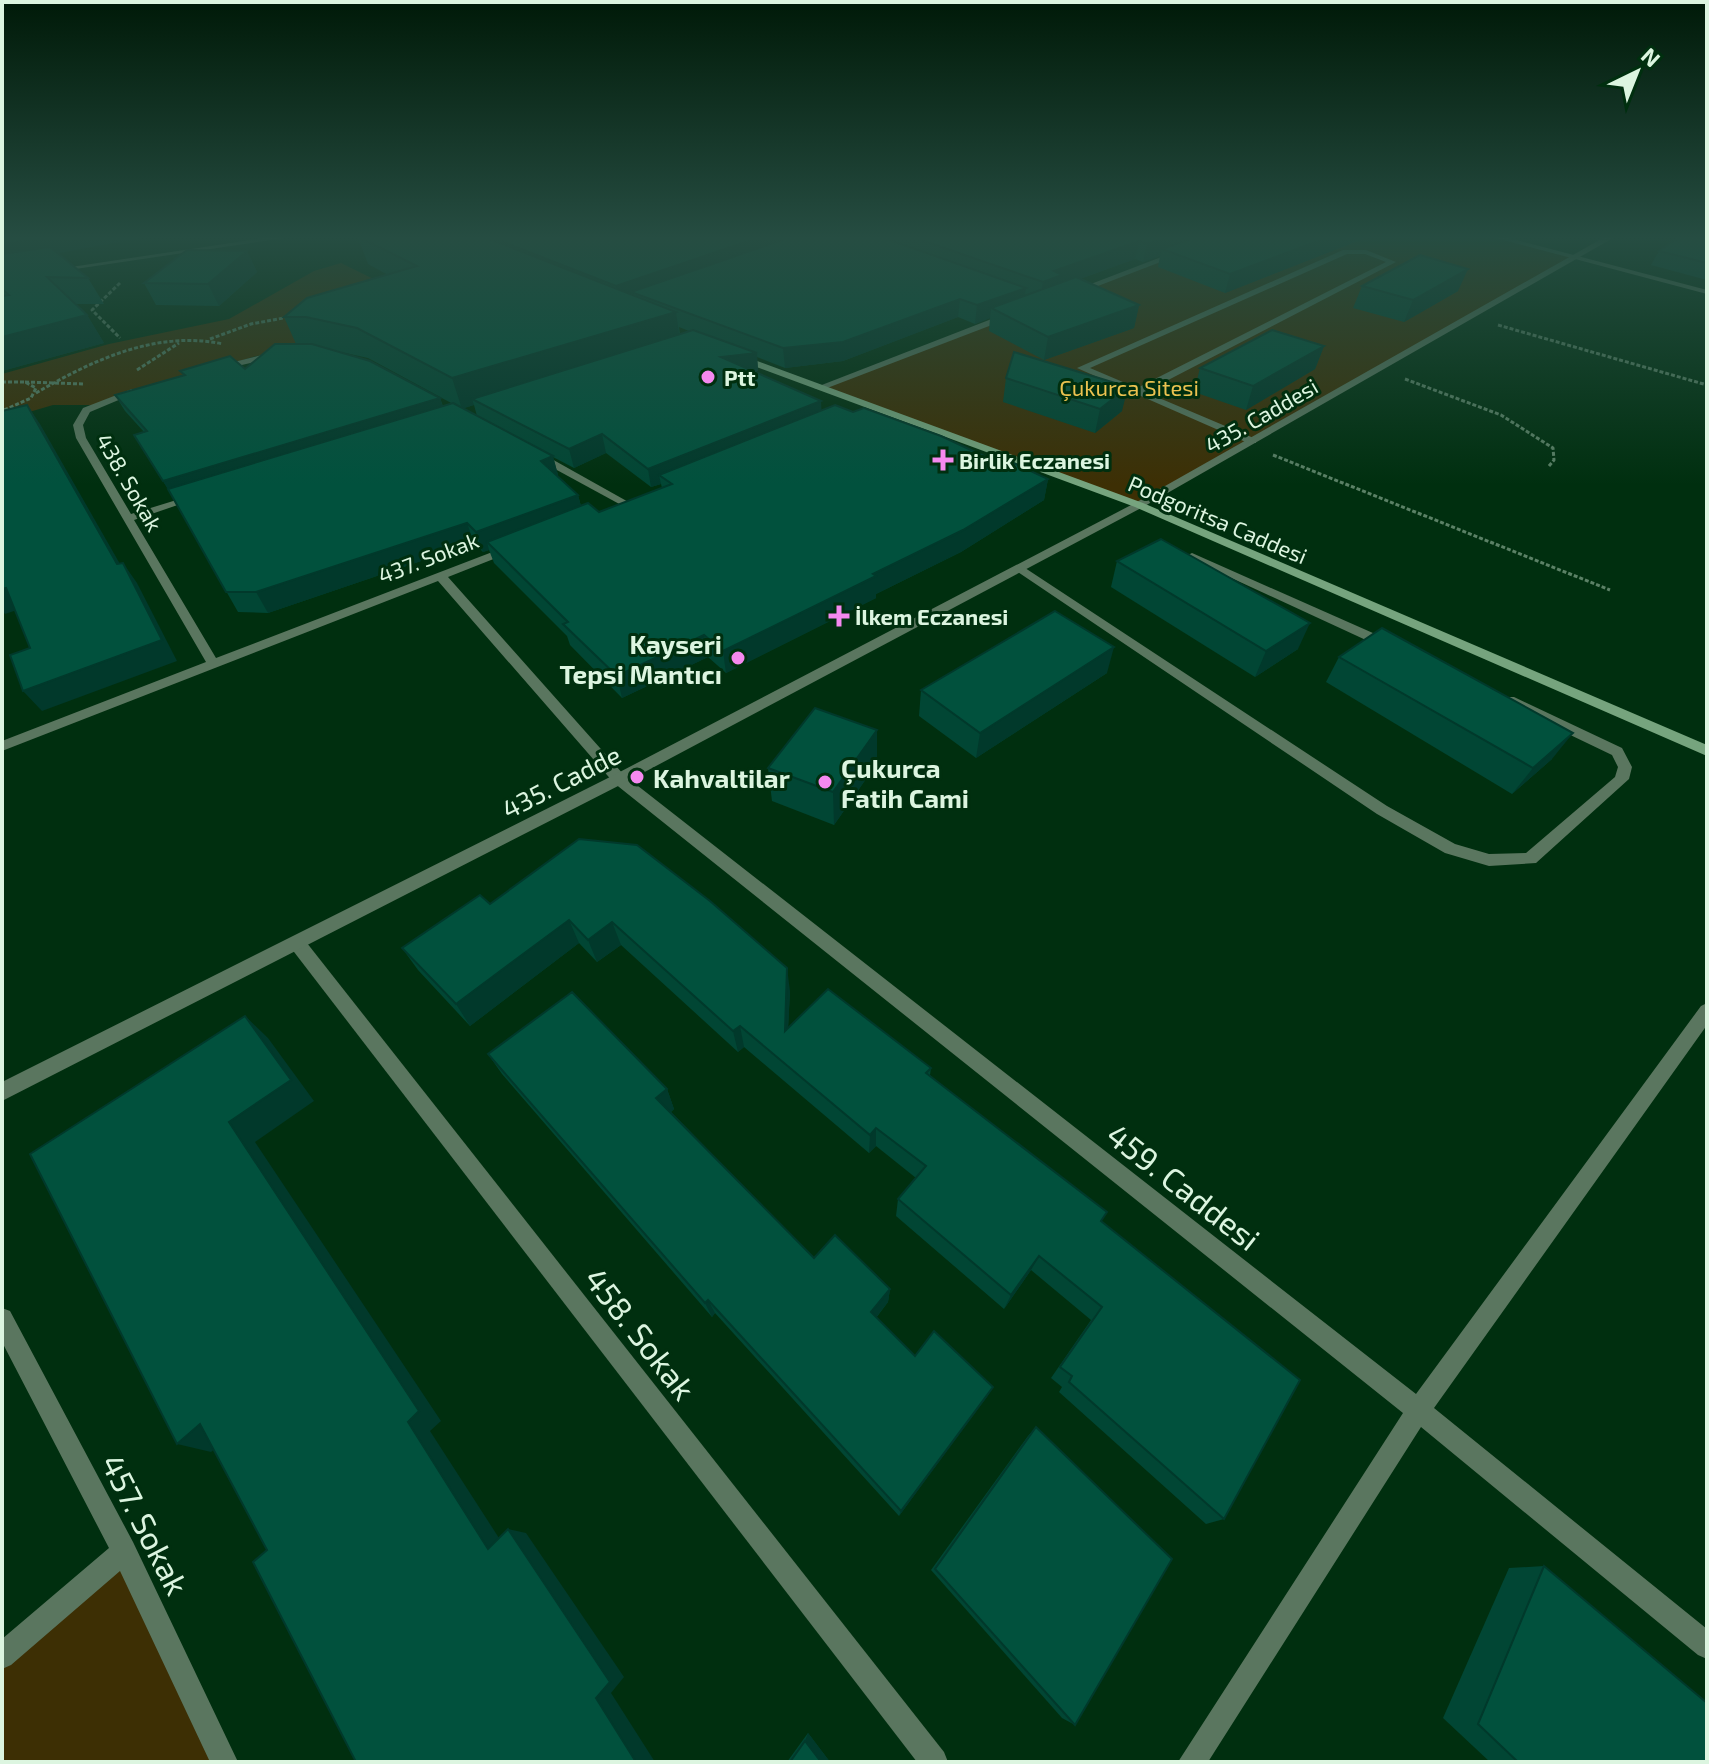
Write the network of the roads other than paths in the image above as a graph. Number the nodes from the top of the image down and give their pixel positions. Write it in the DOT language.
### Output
graph roads {
  1 [pos="998,320"];
  2 [pos="1191,320"];
  3 [pos="1278,320"];
  4 [pos="1464,320"];
  5 [pos="725,352"];
  6 [pos="299,353"];
  7 [pos="201,372"];
  8 [pos="147,388"];
  9 [pos="819,388"];
  10 [pos="1137,392"];
  11 [pos="869,406"];
  12 [pos="854,412"];
  13 [pos="1249,443"];
  14 [pos="531,452"];
  15 [pos="204,494"];
  16 [pos="641,498"];
  17 [pos="627,504"];
  18 [pos="1139,505"];
  19 [pos="613,509"];
  20 [pos="128,518"];
  21 [pos="526,543"];
  22 [pos="1192,556"];
  23 [pos="1019,568"];
  24 [pos="440,576"];
  25 [pos="1404,652"];
  26 [pos="214,665"];
  27 [pos="1489,691"];
  28 [pos="2,746"];
  29 [pos="1707,751"];
  30 [pos="619,779"];
  31 [pos="297,943"];
  32 [pos="1707,1011"];
  33 [pos="2,1092"];
  34 [pos="2,1319"];
  35 [pos="1418,1410"];
  36 [pos="124,1551"];
  37 [pos="1707,1646"];
  38 [pos="2,1656"];
  39 [pos="224,1762"];
  40 [pos="934,1762"];
  41 [pos="1192,1762"];
  1 -- 9 [label="street"];
  2 -- 10 [label="street"];
  3 -- 10 [label="street"];
  4 -- 13 [label="street, 435. Caddesi"];
  5 -- 9 [label="main road, Podgoritsa Caddesi"];
  6 -- 7 [label="street"];
  8 -- 20 [label="street, 438. Sokak"];
  9 -- 11 [label="main road, Podgoritsa Caddesi"];
  10 -- 13 [label="street"];
  11 -- 12 [label="street"];
  11 -- 18 [label="main road, Podgoritsa Caddesi"];
  13 -- 18 [label="street, 435. Caddesi"];
  14 -- 17 [label="street"];
  15 -- 20 [label="street"];
  16 -- 17 [label="street"];
  17 -- 19 [label="street"];
  18 -- 23 [label="street, 435. Cadde"];
  18 -- 29 [label="main road, Podgoritsa Caddesi"];
  20 -- 26 [label="street, 438. Sokak"];
  21 -- 24 [label="street, 437. Sokak"];
  22 -- 25 [label="street"];
  23 -- 27 [label="street"];
  23 -- 30 [label="street, 435. Cadde"];
  24 -- 26 [label="street, 437. Sokak"];
  24 -- 30 [label="street, 459. Caddesi"];
  26 -- 28 [label="street, 437. Sokak"];
  30 -- 31 [label="street, 435. Cadde"];
  30 -- 35 [label="street, 459. Caddesi"];
  31 -- 33 [label="street, 435. Cadde"];
  31 -- 40 [label="street, 458. Sokak"];
  32 -- 35 [label="street"];
  34 -- 36 [label="street, 457. Sokak"];
  35 -- 37 [label="street, 459. Caddesi"];
  35 -- 41 [label="street"];
  36 -- 38 [label="street"];
  36 -- 39 [label="street, 457. Sokak"];
}
